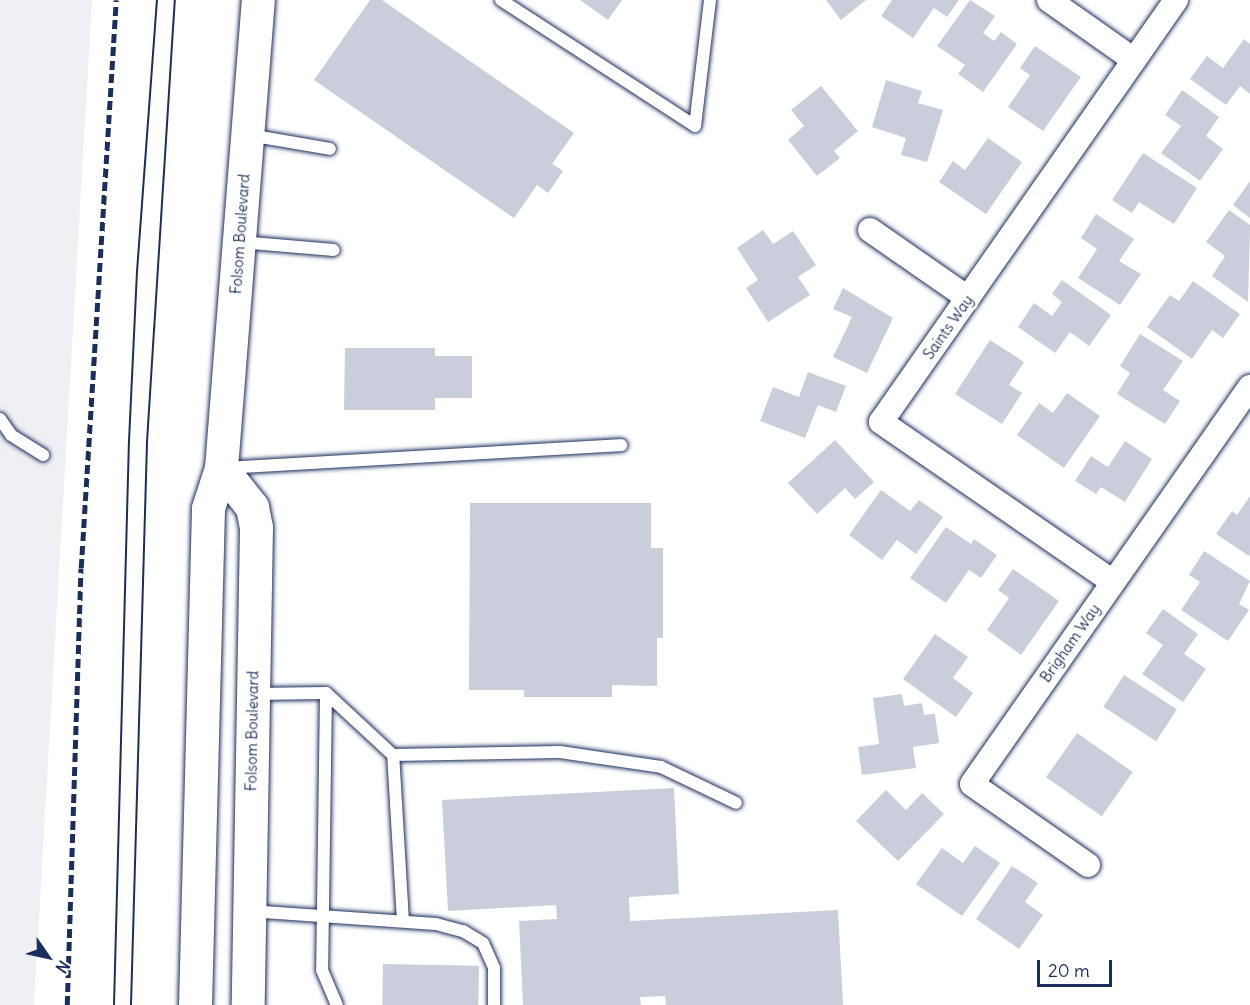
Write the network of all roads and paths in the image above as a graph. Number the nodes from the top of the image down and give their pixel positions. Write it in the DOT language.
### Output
graph roads {
  1 [pos="258,0"];
  2 [pos="501,0"];
  3 [pos="710,0"];
  4 [pos="1049,0"];
  5 [pos="1176,0"];
  6 [pos="1134,60"];
  7 [pos="248,135"];
  8 [pos="330,149"];
  9 [pos="870,230"];
  10 [pos="239,242"];
  11 [pos="333,250"];
  12 [pos="968,298"];
  13 [pos="1250,387"];
  14 [pos="0,420"];
  15 [pos="621,445"];
  16 [pos="43,455"];
  17 [pos="222,468"];
  18 [pos="1113,582"];
  19 [pos="326,693"];
  20 [pos="252,694"];
  21 [pos="393,755"];
  22 [pos="736,803"];
  23 [pos="1088,865"];
  24 [pos="248,911"];
  25 [pos="324,914"];
  26 [pos="403,921"];
  27 [pos="195,1005"];
  28 [pos="248,1005"];
  29 [pos="337,1005"];
  30 [pos="495,1005"];
  1 -- 7 [label="main road, Folsom Boulevard"];
  2 -- 3 [label="lane"];
  4 -- 6 [label="street"];
  5 -- 6 [label="street, Saints Way"];
  6 -- 12 [label="street, Saints Way"];
  7 -- 8 [label="lane"];
  7 -- 10 [label="main road, Folsom Boulevard"];
  9 -- 12 [label="street"];
  10 -- 11 [label="lane"];
  10 -- 17 [label="main road, Folsom Boulevard"];
  12 -- 18 [label="street, Saints Way"];
  13 -- 18 [label="street, Brigham Way"];
  14 -- 16 [label="lane"];
  15 -- 17 [label="lane"];
  17 -- 20 [label="main road, Folsom Boulevard"];
  17 -- 27 [label="main road, Folsom Boulevard"];
  18 -- 23 [label="street, Brigham Way"];
  19 -- 20 [label="lane"];
  19 -- 21 [label="lane"];
  19 -- 25 [label="lane"];
  20 -- 24 [label="main road, Folsom Boulevard"];
  21 -- 22 [label="lane"];
  21 -- 26 [label="lane"];
  24 -- 25 [label="lane"];
  24 -- 28 [label="main road, Folsom Boulevard"];
  25 -- 26 [label="lane"];
  25 -- 29 [label="lane"];
  26 -- 30 [label="lane"];
}
